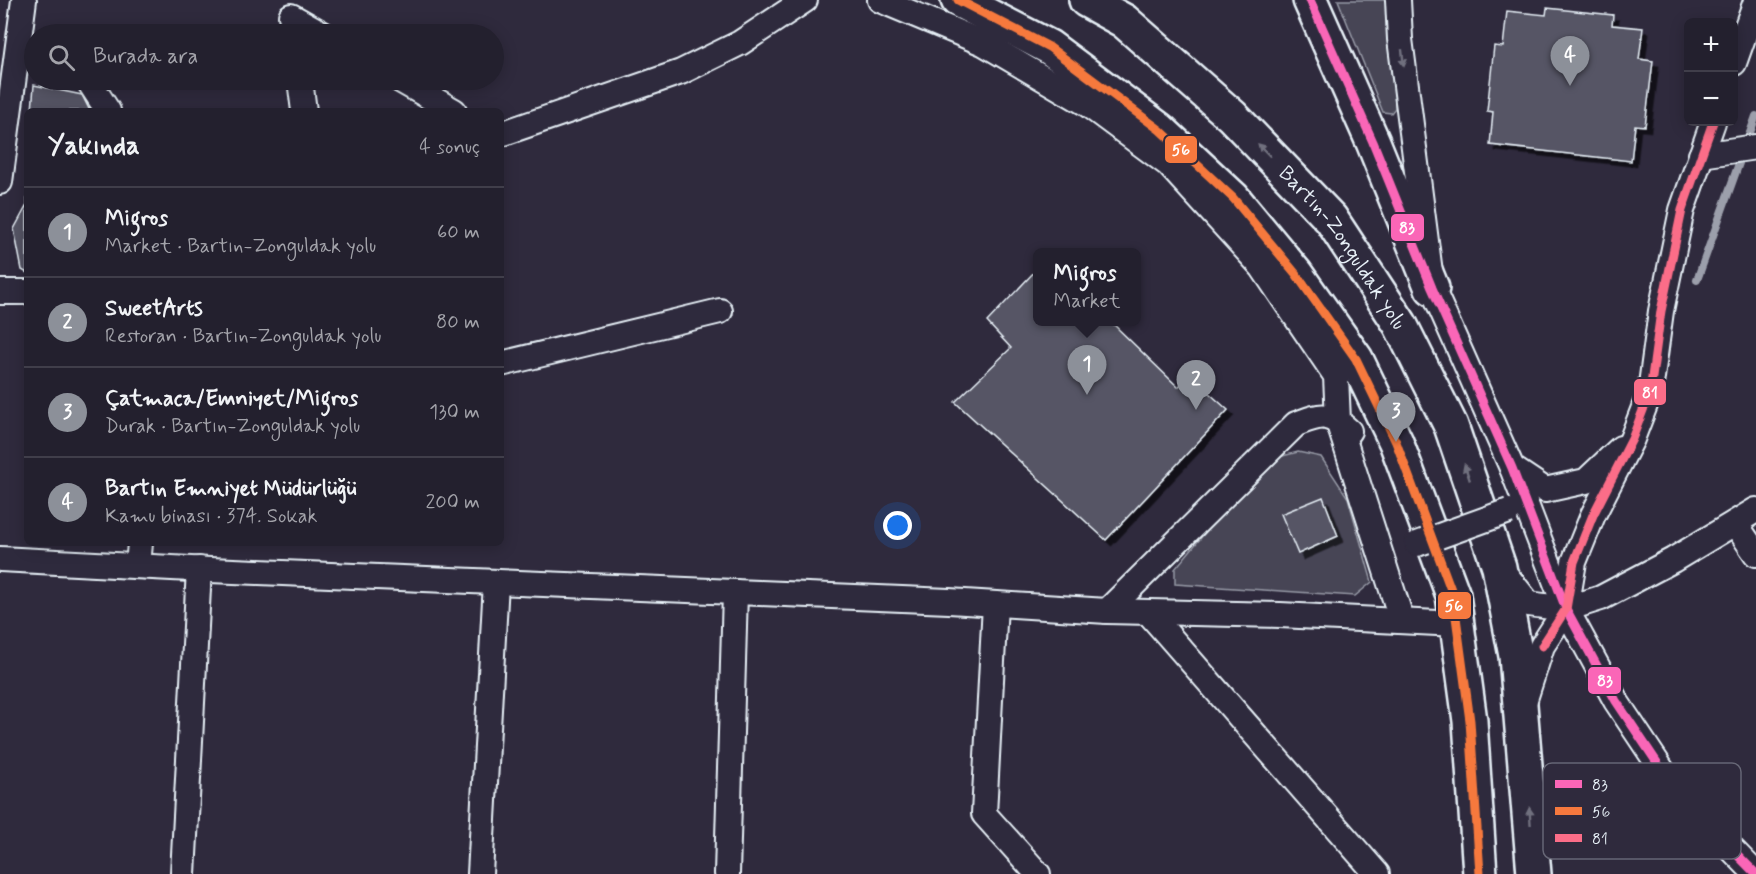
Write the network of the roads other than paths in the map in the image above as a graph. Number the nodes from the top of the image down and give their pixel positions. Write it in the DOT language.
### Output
graph roads {
  1 [pos="24,0"];
  2 [pos="805,0"];
  3 [pos="880,0"];
  4 [pos="957,0"];
  5 [pos="1086,0"];
  6 [pos="1310,0"];
  7 [pos="1398,0"];
  8 [pos="1756,1"];
  9 [pos="292,24"];
  10 [pos="305,24"];
  11 [pos="1738,51"];
  12 [pos="94,90"];
  13 [pos="301,90"];
  14 [pos="417,90"];
  15 [pos="106,108"];
  16 [pos="304,108"];
  17 [pos="449,108"];
  18 [pos="1712,126"];
  19 [pos="504,133"];
  20 [pos="1747,149"];
  21 [pos="1701,155"];
  22 [pos="1,169"];
  23 [pos="1432,288"];
  24 [pos="0,292"];
  25 [pos="24,292"];
  26 [pos="720,311"];
  27 [pos="504,363"];
  28 [pos="1338,421"];
  29 [pos="1632,439"];
  30 [pos="1512,468"];
  31 [pos="1756,510"];
  32 [pos="1509,511"];
  33 [pos="1735,523"];
  34 [pos="1417,544"];
  35 [pos="139,554"];
  36 [pos="1756,554"];
  37 [pos="0,559"];
  38 [pos="1499,567"];
  39 [pos="199,569"];
  40 [pos="496,582"];
  41 [pos="735,592"];
  42 [pos="995,604"];
  43 [pos="1566,609"];
  44 [pos="1107,611"];
  45 [pos="1148,612"];
  46 [pos="1409,622"];
  47 [pos="1457,624"];
  48 [pos="1529,651"];
  49 [pos="1657,763"];
  50 [pos="1741,859"];
  51 [pos="183,874"];
  52 [pos="480,874"];
  53 [pos="727,874"];
  54 [pos="1038,874"];
  55 [pos="1377,874"];
  56 [pos="1480,874"];
  57 [pos="1534,874"];
  58 [pos="1756,874"];
  1 -- 22 [label="street"];
  2 -- 19 [label="street"];
  3 -- 28 [label="street"];
  4 -- 47 [label="main road"];
  38 -- 5 [label="main road, Bartın-Zonguldak yolu, one-way"];
  6 -- 23 [label="main road"];
  7 -- 23 [label="street, one-way"];
  8 -- 11 [label="street"];
  9 -- 10 [label="street"];
  12 -- 15 [label="street"];
  13 -- 16 [label="street"];
  14 -- 17 [label="street"];
  18 -- 21 [label="street"];
  20 -- 21 [label="street"];
  21 -- 29 [label="street"];
  23 -- 30 [label="street"];
  24 -- 25 [label="street"];
  26 -- 27 [label="street"];
  28 -- 44 [label="street"];
  28 -- 46 [label="street"];
  29 -- 30 [label="street"];
  29 -- 43 [label="street"];
  30 -- 43 [label="street"];
  31 -- 33 [label="street"];
  32 -- 34 [label="street, bridge"];
  33 -- 36 [label="street"];
  33 -- 43 [label="street"];
  35 -- 37 [label="street"];
  35 -- 39 [label="street"];
  38 -- 43 [label="street"];
  38 -- 48 [label="main road, Bartın-Zonguldak yolu"];
  39 -- 40 [label="street"];
  39 -- 51 [label="street"];
  40 -- 41 [label="street"];
  40 -- 52 [label="street"];
  41 -- 42 [label="street"];
  41 -- 53 [label="street"];
  42 -- 44 [label="street"];
  42 -- 54 [label="street"];
  43 -- 48 [label="street"];
  43 -- 49 [label="street"];
  44 -- 45 [label="street"];
  45 -- 46 [label="street"];
  45 -- 55 [label="street"];
  46 -- 47 [label="street"];
  47 -- 56 [label="main road"];
  57 -- 48 [label="main road, one-way"];
  50 -- 58 [label="street"];
}
